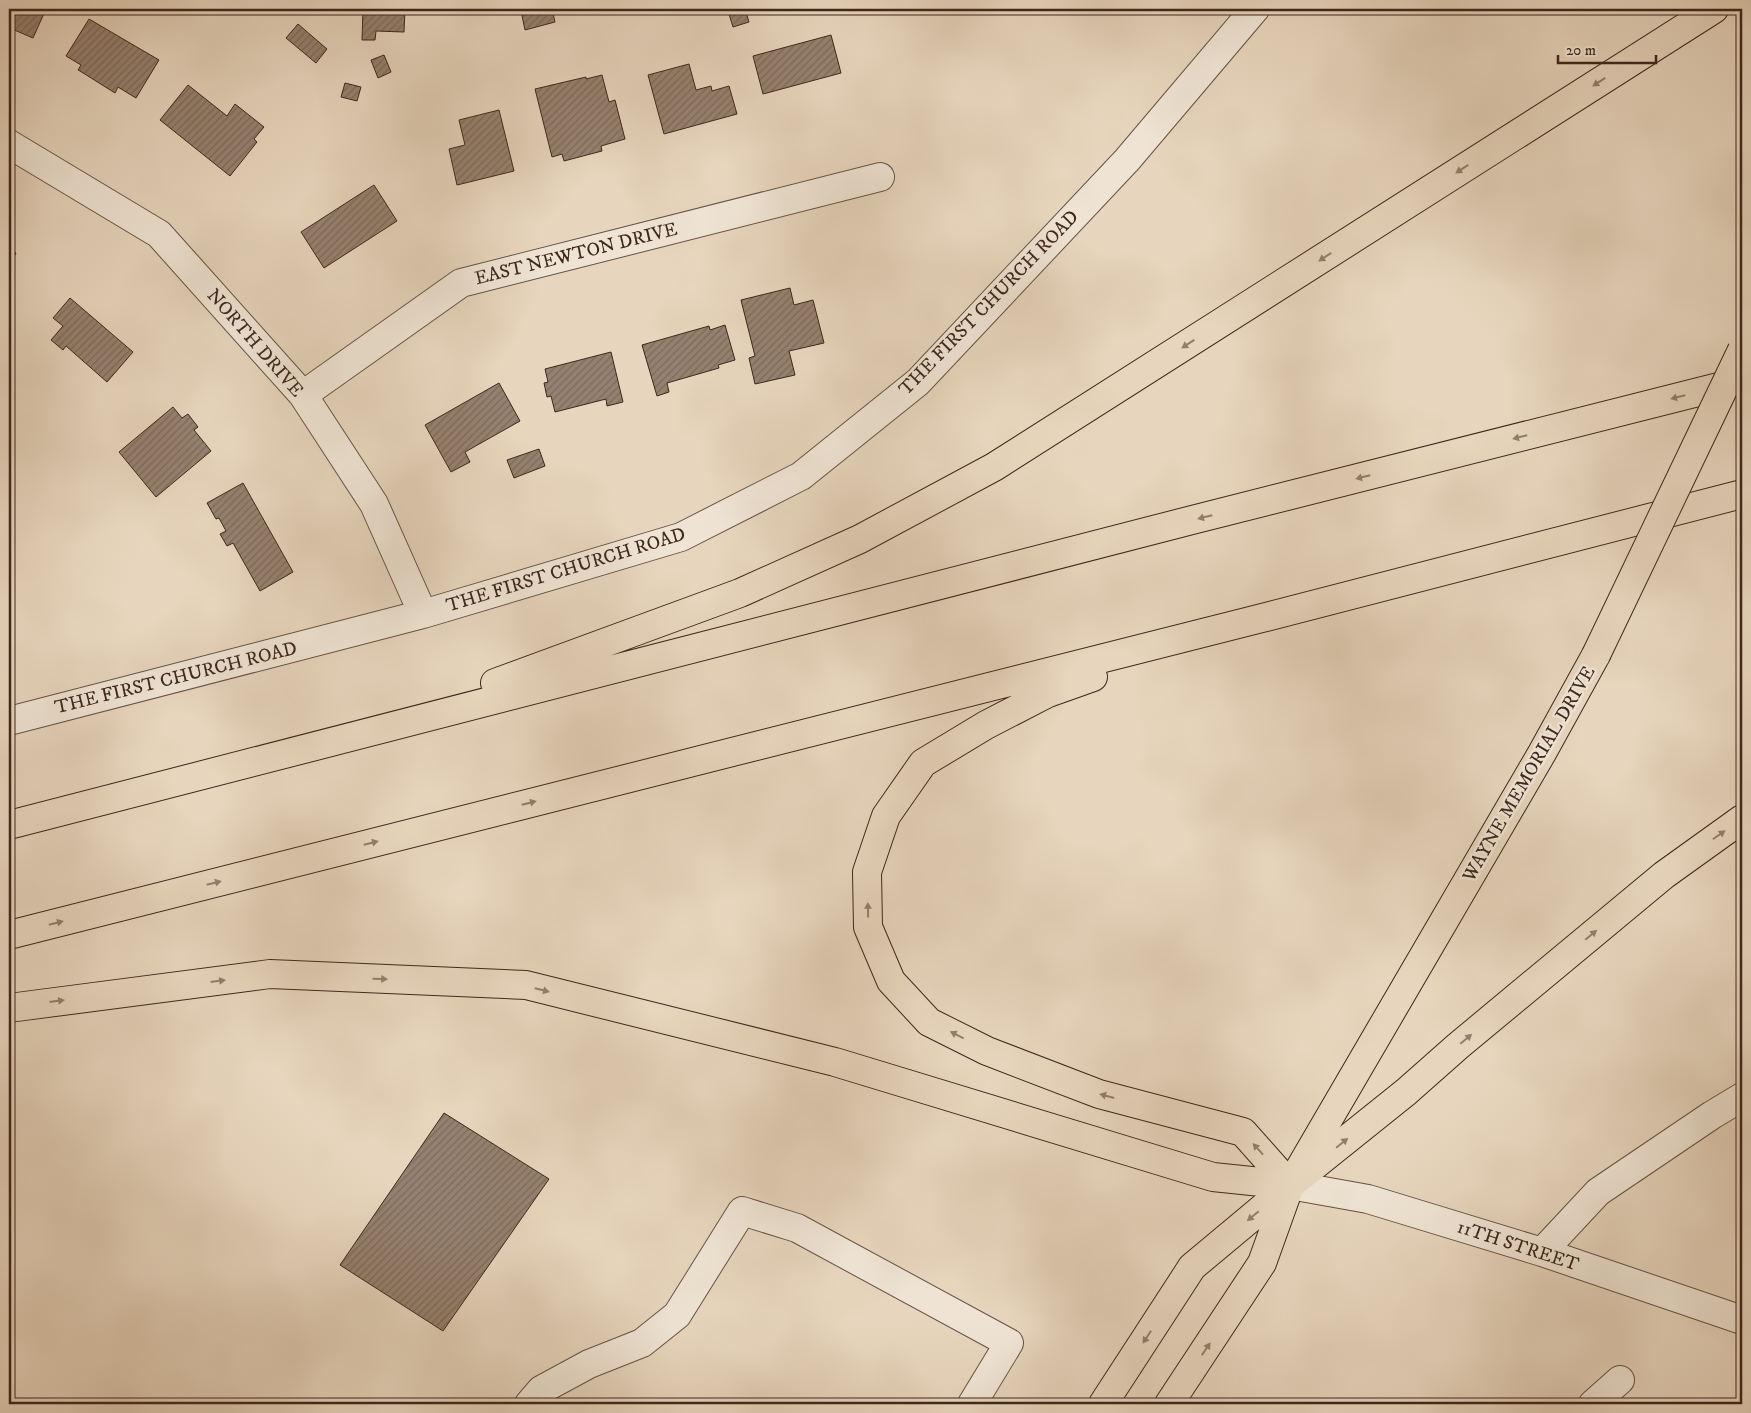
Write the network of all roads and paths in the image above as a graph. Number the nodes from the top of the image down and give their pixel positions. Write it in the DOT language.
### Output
graph roads {
  1 [pos="1255,9"];
  2 [pos="1714,9"];
  3 [pos="9,144"];
  4 [pos="880,177"];
  5 [pos="1742,350"];
  6 [pos="1742,381"];
  7 [pos="302,395"];
  8 [pos="1742,494"];
  9 [pos="423,614"];
  10 [pos="1262,618"];
  11 [pos="9,721"];
  12 [pos="345,738"];
  13 [pos="1742,819"];
  14 [pos="9,824"];
  15 [pos="9,935"];
  16 [pos="9,1008"];
  17 [pos="1742,1097"];
  18 [pos="1290,1185"];
  19 [pos="1542,1252"];
  20 [pos="1742,1320"];
  21 [pos="1620,1380"];
  22 [pos="529,1404"];
  23 [pos="972,1404"];
  24 [pos="1103,1404"];
  25 [pos="1169,1404"];
  26 [pos="1593,1404"];
  1 -- 9 [label="street, THE FIRST CHURCH ROAD"];
  2 -- 12 [label="main road, one-way"];
  3 -- 7 [label="street, NORTH DRIVE"];
  4 -- 7 [label="street, EAST NEWTON DRIVE"];
  5 -- 18 [label="main road, WAYNE MEMORIAL DRIVE, bridge"];
  6 -- 12 [label="main road, one-way"];
  7 -- 9 [label="street, NORTH DRIVE"];
  8 -- 10 [label="main road"];
  9 -- 11 [label="street, THE FIRST CHURCH ROAD"];
  15 -- 10 [label="main road, one-way"];
  18 -- 10 [label="main road, one-way"];
  12 -- 14 [label="main road"];
  18 -- 13 [label="main road, one-way"];
  16 -- 18 [label="main road, one-way"];
  17 -- 19 [label="street"];
  18 -- 19 [label="street, 11TH STREET"];
  18 -- 24 [label="main road, WAYNE MEMORIAL DRIVE, one-way"];
  25 -- 18 [label="main road, WAYNE MEMORIAL DRIVE, one-way"];
  19 -- 20 [label="street, 11TH STREET"];
  21 -- 26 [label="street"];
  22 -- 23 [label="street"];
}
